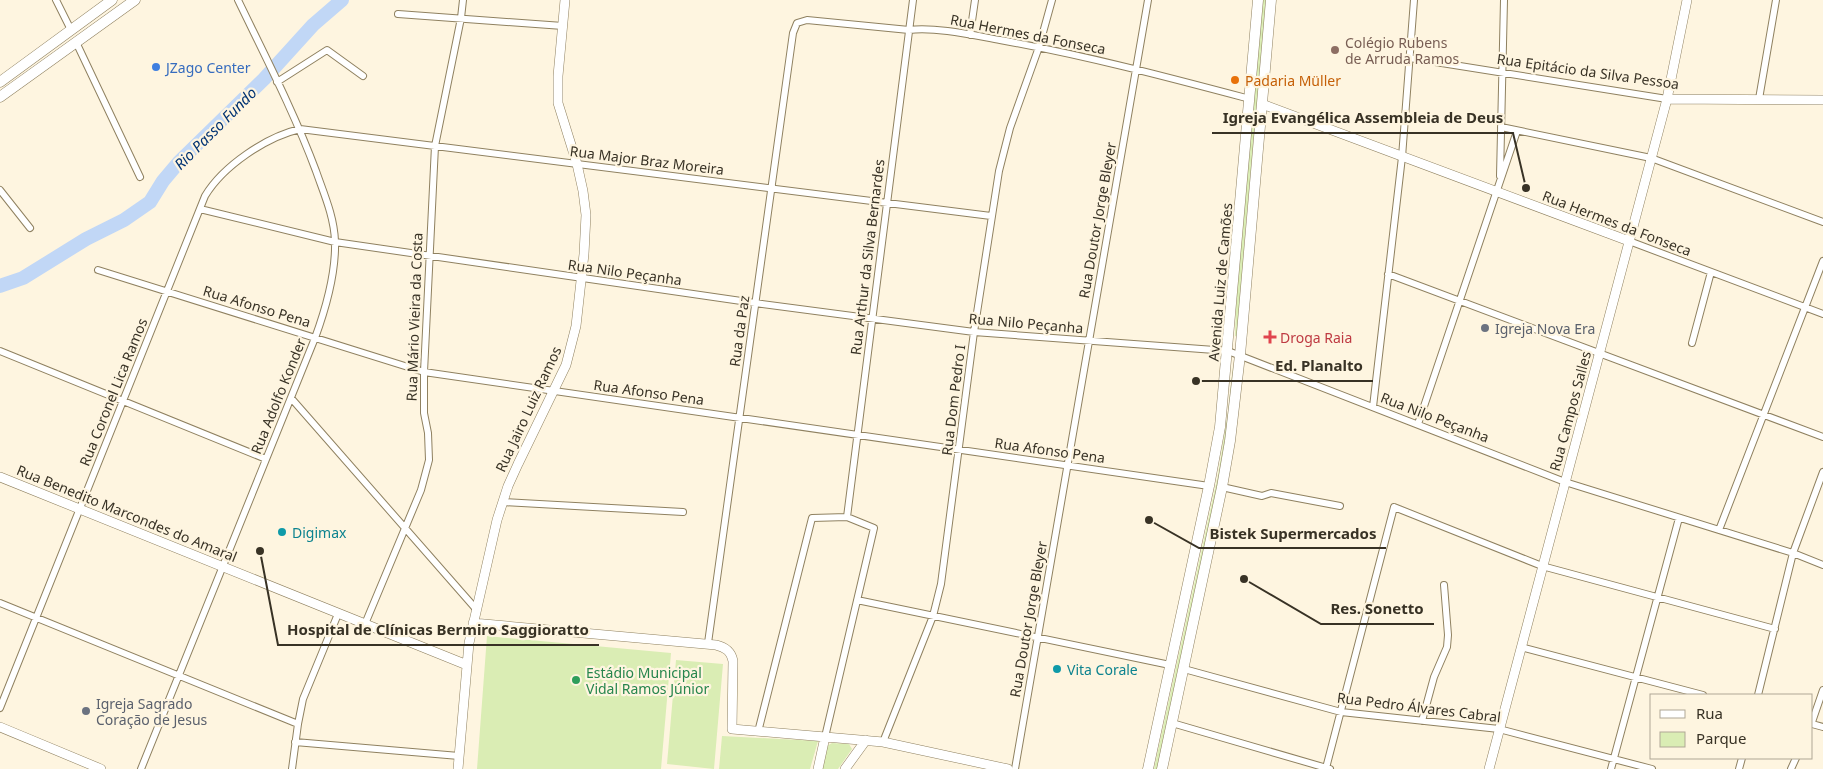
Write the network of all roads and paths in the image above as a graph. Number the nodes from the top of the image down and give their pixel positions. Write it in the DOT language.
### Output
graph roads {
  1 [pos="56,0"];
  2 [pos="112,0"];
  3 [pos="135,0"];
  4 [pos="238,0"];
  5 [pos="463,0"];
  6 [pos="565,0"];
  7 [pos="913,0"];
  8 [pos="975,0"];
  9 [pos="1052,0"];
  10 [pos="1148,0"];
  11 [pos="1258,0"];
  12 [pos="1271,0"];
  13 [pos="1414,0"];
  14 [pos="1504,0"];
  15 [pos="1687,0"];
  16 [pos="1776,0"];
  17 [pos="398,14"];
  18 [pos="461,18"];
  19 [pos="797,23"];
  20 [pos="563,26"];
  21 [pos="70,30"];
  22 [pos="909,30"];
  23 [pos="970,35"];
  24 [pos="76,42"];
  25 [pos="1039,47"];
  26 [pos="1410,58"];
  27 [pos="1136,69"];
  28 [pos="1503,73"];
  29 [pos="363,76"];
  30 [pos="0,82"];
  31 [pos="278,82"];
  32 [pos="0,98"];
  33 [pos="1667,98"];
  34 [pos="1250,99"];
  35 [pos="1759,99"];
  36 [pos="1823,100"];
  37 [pos="1262,104"];
  38 [pos="1501,127"];
  39 [pos="300,129"];
  40 [pos="1517,130"];
  41 [pos="435,146"];
  42 [pos="1402,157"];
  43 [pos="1651,158"];
  44 [pos="577,164"];
  45 [pos="140,177"];
  46 [pos="1500,182"];
  47 [pos="771,188"];
  48 [pos="0,190"];
  49 [pos="1496,192"];
  50 [pos="887,203"];
  51 [pos="200,209"];
  52 [pos="991,216"];
  53 [pos="1823,222"];
  54 [pos="30,228"];
  55 [pos="1629,241"];
  56 [pos="335,242"];
  57 [pos="428,256"];
  58 [pos="1823,261"];
  59 [pos="98,270"];
  60 [pos="1711,272"];
  61 [pos="1388,274"];
  62 [pos="582,278"];
  63 [pos="167,292"];
  64 [pos="1459,301"];
  65 [pos="755,303"];
  66 [pos="1805,308"];
  67 [pos="1823,314"];
  68 [pos="872,318"];
  69 [pos="974,332"];
  70 [pos="315,338"];
  71 [pos="1089,340"];
  72 [pos="1692,344"];
  73 [pos="0,351"];
  74 [pos="1228,351"];
  75 [pos="1599,353"];
  76 [pos="1240,355"];
  77 [pos="424,372"];
  78 [pos="555,391"];
  79 [pos="291,398"];
  80 [pos="123,401"];
  81 [pos="1373,407"];
  82 [pos="1764,415"];
  83 [pos="740,418"];
  84 [pos="1418,424"];
  85 [pos="857,434"];
  86 [pos="1823,437"];
  87 [pos="960,449"];
  88 [pos="266,459"];
  89 [pos="1068,465"];
  90 [pos="1823,472"];
  91 [pos="0,477"];
  92 [pos="1565,482"];
  93 [pos="1209,486"];
  94 [pos="1222,487"];
  95 [pos="503,502"];
  96 [pos="1340,506"];
  97 [pos="80,509"];
  98 [pos="683,512"];
  99 [pos="847,517"];
  100 [pos="1679,518"];
  101 [pos="405,529"];
  102 [pos="1720,530"];
  103 [pos="1793,553"];
  104 [pos="1823,565"];
  105 [pos="1542,566"];
  106 [pos="223,567"];
  107 [pos="1444,585"];
  108 [pos="1658,597"];
  109 [pos="857,600"];
  110 [pos="0,603"];
  111 [pos="476,609"];
  112 [pos="338,614"];
  113 [pos="933,616"];
  114 [pos="36,618"];
  115 [pos="473,623"];
  116 [pos="365,624"];
  117 [pos="1775,629"];
  118 [pos="1038,637"];
  119 [pos="708,644"];
  120 [pos="1521,647"];
  121 [pos="467,665"];
  122 [pos="1170,665"];
  123 [pos="1184,668"];
  124 [pos="179,676"];
  125 [pos="1636,678"];
  126 [pos="1823,690"];
  127 [pos="1699,694"];
  128 [pos="1758,694"];
  129 [pos="0,708"];
  130 [pos="1341,712"];
  131 [pos="1813,720"];
  132 [pos="1422,721"];
  133 [pos="1172,723"];
  134 [pos="298,724"];
  135 [pos="0,728"];
  136 [pos="1499,729"];
  137 [pos="758,732"];
  138 [pos="825,737"];
  139 [pos="866,740"];
  140 [pos="295,742"];
  141 [pos="883,742"];
  142 [pos="459,756"];
  143 [pos="1614,759"];
  144 [pos="1328,768"];
  145 [pos="101,769"];
  146 [pos="142,769"];
  147 [pos="292,769"];
  148 [pos="458,769"];
  149 [pos="818,769"];
  150 [pos="845,769"];
  151 [pos="1008,769"];
  152 [pos="1015,769"];
  153 [pos="1148,769"];
  154 [pos="1162,769"];
  155 [pos="1488,769"];
  156 [pos="1611,769"];
  157 [pos="1652,769"];
  1 -- 21 [label="street"];
  2 -- 21 [label="main road"];
  3 -- 24 [label="main road"];
  4 -- 31 [label="street, Rua Adolfo Konder"];
  5 -- 18 [label="street, Rua Mário Vieira da Costa"];
  6 -- 20 [label="street, Rua Jairo Luiz Ramos"];
  7 -- 22 [label="street, Rua Arthur da Silva Bernardes"];
  8 -- 23 [label="street"];
  9 -- 25 [label="street, Rua Dom Pedro I"];
  10 -- 27 [label="street, Rua Doutor Jorge Bleyer"];
  11 -- 34 [label="main road, Avenida Luiz de Camões"];
  12 -- 37 [label="main road, Avenida Luiz de Camões"];
  13 -- 26 [label="street"];
  14 -- 28 [label="street"];
  15 -- 33 [label="street, Rua Campos Salles"];
  16 -- 35 [label="street"];
  17 -- 18 [label="street"];
  18 -- 20 [label="street"];
  18 -- 41 [label="street, Rua Mário Vieira da Costa"];
  19 -- 22 [label="street, Rua Hermes da Fonseca"];
  19 -- 47 [label="street, Rua da Paz"];
  20 -- 44 [label="street, Rua Jairo Luiz Ramos"];
  21 -- 30 [label="main road"];
  22 -- 23 [label="street, Rua Hermes da Fonseca"];
  22 -- 50 [label="street, Rua Arthur da Silva Bernardes"];
  23 -- 25 [label="street, Rua Hermes da Fonseca"];
  24 -- 32 [label="main road"];
  24 -- 45 [label="street"];
  25 -- 27 [label="street, Rua Hermes da Fonseca"];
  25 -- 52 [label="street, Rua Dom Pedro I"];
  26 -- 28 [label="street, Rua Epitácio da Silva Pessoa"];
  26 -- 42 [label="street"];
  27 -- 34 [label="street, Rua Hermes da Fonseca"];
  27 -- 71 [label="street, Rua Doutor Jorge Bleyer"];
  28 -- 33 [label="street, Rua Epitácio da Silva Pessoa"];
  28 -- 38 [label="street"];
  29 -- 31 [label="street"];
  31 -- 39 [label="street, Rua Adolfo Konder"];
  33 -- 35 [label="street, Rua Epitácio da Silva Pessoa"];
  33 -- 43 [label="street, Rua Campos Salles"];
  34 -- 74 [label="main road, Avenida Luiz de Camões"];
  35 -- 36 [label="street, Rua Epitácio da Silva Pessoa"];
  37 -- 42 [label="street, Rua Hermes da Fonseca"];
  37 -- 76 [label="main road, Avenida Luiz de Camões"];
  38 -- 40 [label="street"];
  38 -- 46 [label="street"];
  39 -- 41 [label="street, Rua Major Braz Moreira"];
  39 -- 51 [label="street, Rua Coronel Lica Ramos"];
  39 -- 56 [label="street, Rua Adolfo Konder"];
  40 -- 43 [label="street"];
  40 -- 46 [label="street"];
  41 -- 44 [label="street, Rua Major Braz Moreira"];
  41 -- 57 [label="street, Rua Mário Vieira da Costa"];
  42 -- 49 [label="street, Rua Hermes da Fonseca"];
  42 -- 61 [label="street"];
  43 -- 53 [label="street"];
  43 -- 55 [label="street, Rua Campos Salles"];
  44 -- 47 [label="street, Rua Major Braz Moreira"];
  44 -- 62 [label="street, Rua Jairo Luiz Ramos"];
  46 -- 49 [label="street"];
  47 -- 50 [label="street, Rua Major Braz Moreira"];
  47 -- 65 [label="street, Rua da Paz"];
  48 -- 54 [label="street"];
  49 -- 55 [label="street, Rua Hermes da Fonseca"];
  49 -- 64 [label="street"];
  50 -- 52 [label="street, Rua Major Braz Moreira"];
  50 -- 68 [label="street, Rua Arthur da Silva Bernardes"];
  51 -- 56 [label="street, Rua Nilo Peçanha"];
  51 -- 63 [label="street, Rua Coronel Lica Ramos"];
  52 -- 69 [label="street, Rua Dom Pedro I"];
  55 -- 60 [label="street, Rua Hermes da Fonseca"];
  55 -- 75 [label="street, Rua Campos Salles"];
  56 -- 57 [label="street, Rua Nilo Peçanha"];
  56 -- 70 [label="street, Rua Adolfo Konder"];
  57 -- 62 [label="street, Rua Nilo Peçanha"];
  57 -- 77 [label="street, Rua Mário Vieira da Costa"];
  58 -- 66 [label="street"];
  59 -- 63 [label="street, Rua Afonso Pena"];
  60 -- 66 [label="street, Rua Hermes da Fonseca"];
  60 -- 72 [label="street"];
  61 -- 64 [label="street"];
  61 -- 81 [label="street"];
  62 -- 65 [label="street, Rua Nilo Peçanha"];
  62 -- 78 [label="street, Rua Jairo Luiz Ramos"];
  63 -- 70 [label="street, Rua Afonso Pena"];
  63 -- 80 [label="street, Rua Coronel Lica Ramos"];
  64 -- 75 [label="street"];
  64 -- 84 [label="street"];
  65 -- 68 [label="street, Rua Nilo Peçanha"];
  65 -- 83 [label="street, Rua da Paz"];
  66 -- 67 [label="street, Rua Hermes da Fonseca"];
  66 -- 82 [label="street"];
  68 -- 69 [label="street, Rua Nilo Peçanha"];
  68 -- 85 [label="street, Rua Arthur da Silva Bernardes"];
  69 -- 71 [label="street, Rua Nilo Peçanha"];
  69 -- 87 [label="street, Rua Dom Pedro I"];
  70 -- 77 [label="street, Rua Afonso Pena"];
  70 -- 79 [label="street, Rua Adolfo Konder"];
  71 -- 74 [label="street, Rua Nilo Peçanha"];
  71 -- 89 [label="street, Rua Doutor Jorge Bleyer"];
  73 -- 80 [label="street"];
  74 -- 76 [label="street, Rua Nilo Peçanha"];
  74 -- 93 [label="main road, Avenida Luiz de Camões"];
  75 -- 82 [label="street"];
  75 -- 92 [label="street, Rua Campos Salles"];
  76 -- 81 [label="street, Rua Nilo Peçanha"];
  76 -- 94 [label="main road, Avenida Luiz de Camões"];
  77 -- 78 [label="street, Rua Afonso Pena"];
  77 -- 101 [label="street, Rua Mário Vieira da Costa"];
  78 -- 83 [label="street, Rua Afonso Pena"];
  78 -- 95 [label="street, Rua Jairo Luiz Ramos"];
  79 -- 88 [label="street, Rua Adolfo Konder"];
  79 -- 101 [label="street"];
  80 -- 88 [label="street"];
  80 -- 97 [label="street, Rua Coronel Lica Ramos"];
  81 -- 84 [label="street, Rua Nilo Peçanha"];
  82 -- 86 [label="street"];
  82 -- 102 [label="street"];
  83 -- 85 [label="street, Rua Afonso Pena"];
  83 -- 119 [label="street, Rua da Paz"];
  84 -- 92 [label="street, Rua Nilo Peçanha"];
  85 -- 87 [label="street, Rua Afonso Pena"];
  85 -- 99 [label="street, Rua Arthur da Silva Bernardes"];
  87 -- 89 [label="street, Rua Afonso Pena"];
  87 -- 113 [label="street, Rua Dom Pedro I"];
  88 -- 106 [label="street, Rua Adolfo Konder"];
  89 -- 93 [label="street, Rua Afonso Pena"];
  89 -- 118 [label="street, Rua Doutor Jorge Bleyer"];
  90 -- 103 [label="street"];
  91 -- 97 [label="street, Rua Benedito Marcondes do Amaral"];
  92 -- 100 [label="street, Rua Nilo Peçanha"];
  92 -- 105 [label="street, Rua Campos Salles"];
  93 -- 122 [label="main road, Avenida Luiz de Camões"];
  94 -- 96 [label="street"];
  94 -- 123 [label="main road, Avenida Luiz de Camões"];
  95 -- 98 [label="street"];
  95 -- 111 [label="street, Rua Jairo Luiz Ramos"];
  97 -- 106 [label="street, Rua Benedito Marcondes do Amaral"];
  97 -- 114 [label="street, Rua Coronel Lica Ramos"];
  99 -- 109 [label="street"];
  99 -- 137 [label="street"];
  100 -- 102 [label="street, Rua Nilo Peçanha"];
  100 -- 108 [label="street"];
  101 -- 111 [label="street"];
  101 -- 116 [label="street, Rua Mário Vieira da Costa"];
  102 -- 103 [label="street, Rua Nilo Peçanha"];
  103 -- 104 [label="street, Rua Nilo Peçanha"];
  103 -- 117 [label="street"];
  105 -- 108 [label="street"];
  105 -- 120 [label="street, Rua Campos Salles"];
  105 -- 130 [label="street"];
  106 -- 112 [label="street, Rua Benedito Marcondes do Amaral"];
  106 -- 124 [label="street, Rua Adolfo Konder"];
  107 -- 132 [label="street"];
  108 -- 117 [label="street"];
  108 -- 125 [label="street"];
  109 -- 113 [label="street"];
  109 -- 138 [label="street"];
  110 -- 114 [label="street"];
  111 -- 115 [label="street, Rua Jairo Luiz Ramos"];
  112 -- 116 [label="street, Rua Benedito Marcondes do Amaral"];
  112 -- 134 [label="street"];
  113 -- 118 [label="street"];
  113 -- 141 [label="street, Rua Dom Pedro I"];
  114 -- 124 [label="street"];
  114 -- 129 [label="street, Rua Coronel Lica Ramos"];
  115 -- 119 [label="street"];
  115 -- 121 [label="street, Rua Jairo Luiz Ramos"];
  116 -- 121 [label="street, Rua Benedito Marcondes do Amaral"];
  117 -- 128 [label="street"];
  118 -- 122 [label="street"];
  118 -- 152 [label="street, Rua Doutor Jorge Bleyer"];
  119 -- 137 [label="street"];
  120 -- 125 [label="street"];
  120 -- 136 [label="street, Rua Campos Salles"];
  121 -- 142 [label="street, Rua Jairo Luiz Ramos"];
  122 -- 153 [label="main road, Avenida Luiz de Camões"];
  123 -- 130 [label="street, Rua Pedro Álvares Cabral"];
  123 -- 133 [label="main road, Avenida Luiz de Camões"];
  124 -- 134 [label="street"];
  124 -- 146 [label="street, Rua Adolfo Konder"];
  125 -- 127 [label="street"];
  125 -- 143 [label="street"];
  126 -- 131 [label="street"];
  130 -- 132 [label="street, Rua Pedro Álvares Cabral"];
  130 -- 144 [label="street"];
  132 -- 136 [label="street, Rua Pedro Álvares Cabral"];
  133 -- 144 [label="street"];
  133 -- 154 [label="main road, Avenida Luiz de Camões"];
  134 -- 140 [label="street"];
  135 -- 145 [label="street"];
  136 -- 143 [label="street, Rua Pedro Álvares Cabral"];
  136 -- 155 [label="street, Rua Campos Salles"];
  137 -- 138 [label="street"];
  138 -- 139 [label="street"];
  138 -- 149 [label="street"];
  139 -- 141 [label="street"];
  139 -- 150 [label="street"];
  140 -- 142 [label="street"];
  140 -- 147 [label="street"];
  141 -- 151 [label="street"];
  142 -- 148 [label="street, Rua Jairo Luiz Ramos"];
  143 -- 156 [label="street"];
  143 -- 157 [label="street, Rua Pedro Álvares Cabral"];
}
